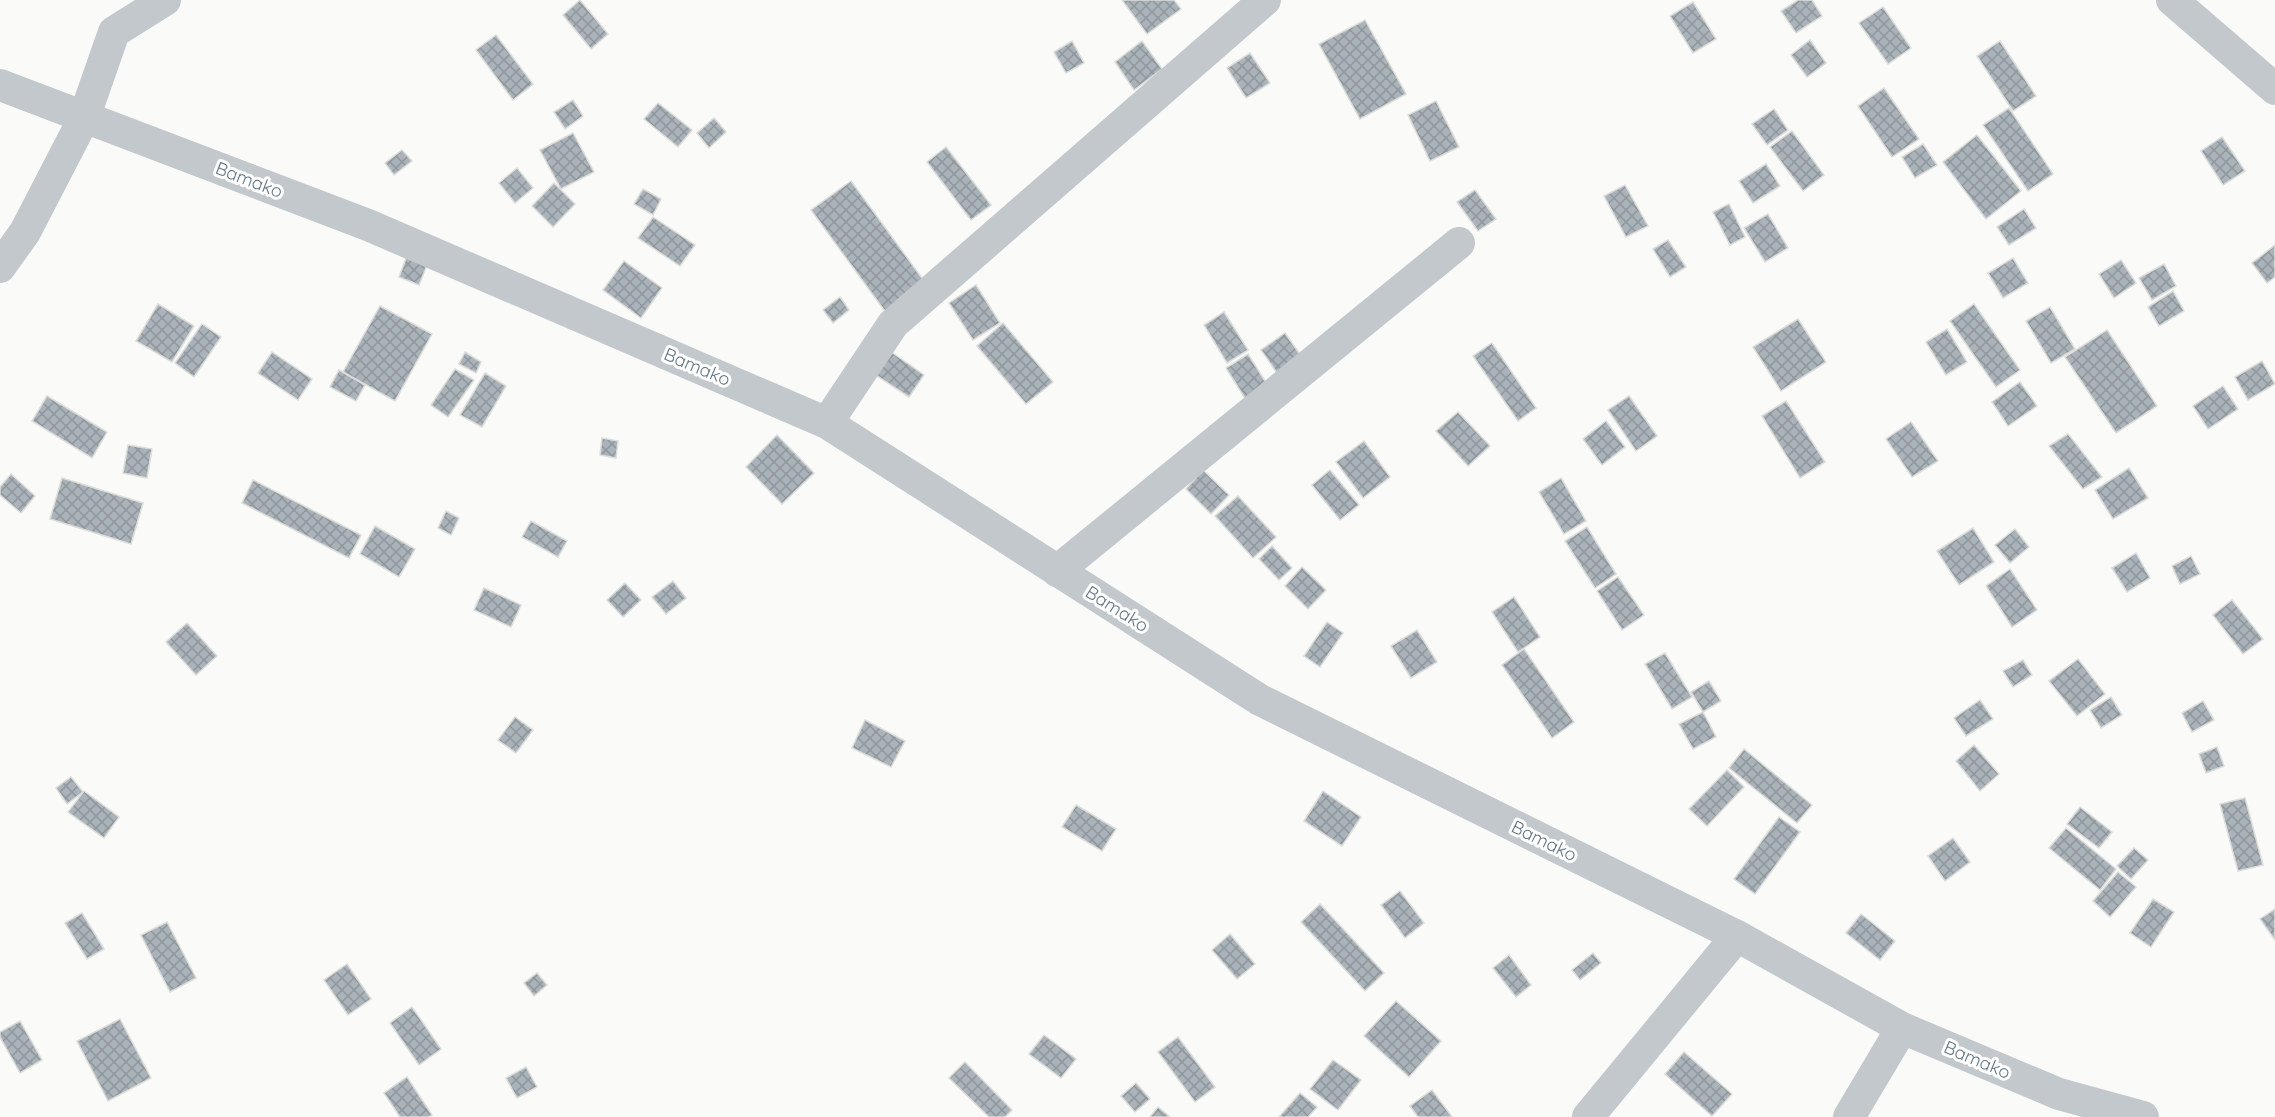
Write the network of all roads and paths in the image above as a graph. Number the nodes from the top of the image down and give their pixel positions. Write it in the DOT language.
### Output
graph roads {
  1 [pos="165,0"];
  2 [pos="1265,0"];
  3 [pos="2172,0"];
  4 [pos="2274,84"];
  5 [pos="0,85"];
  6 [pos="84,118"];
  7 [pos="1459,243"];
  8 [pos="0,267"];
  9 [pos="827,423"];
  10 [pos="1057,571"];
  11 [pos="1737,936"];
  12 [pos="1902,1028"];
  13 [pos="2138,1116"];
  14 [pos="1587,1117"];
  15 [pos="1850,1117"];
  1 -- 6 [label="street"];
  2 -- 9 [label="street"];
  3 -- 4 [label="street"];
  5 -- 6 [label="street, Bamako"];
  6 -- 8 [label="street"];
  6 -- 9 [label="street, Bamako"];
  7 -- 10 [label="street"];
  9 -- 10 [label="street, Bamako"];
  10 -- 11 [label="street, Bamako"];
  11 -- 12 [label="street, Bamako"];
  11 -- 14 [label="street"];
  12 -- 13 [label="street, Bamako"];
  12 -- 15 [label="street"];
}
